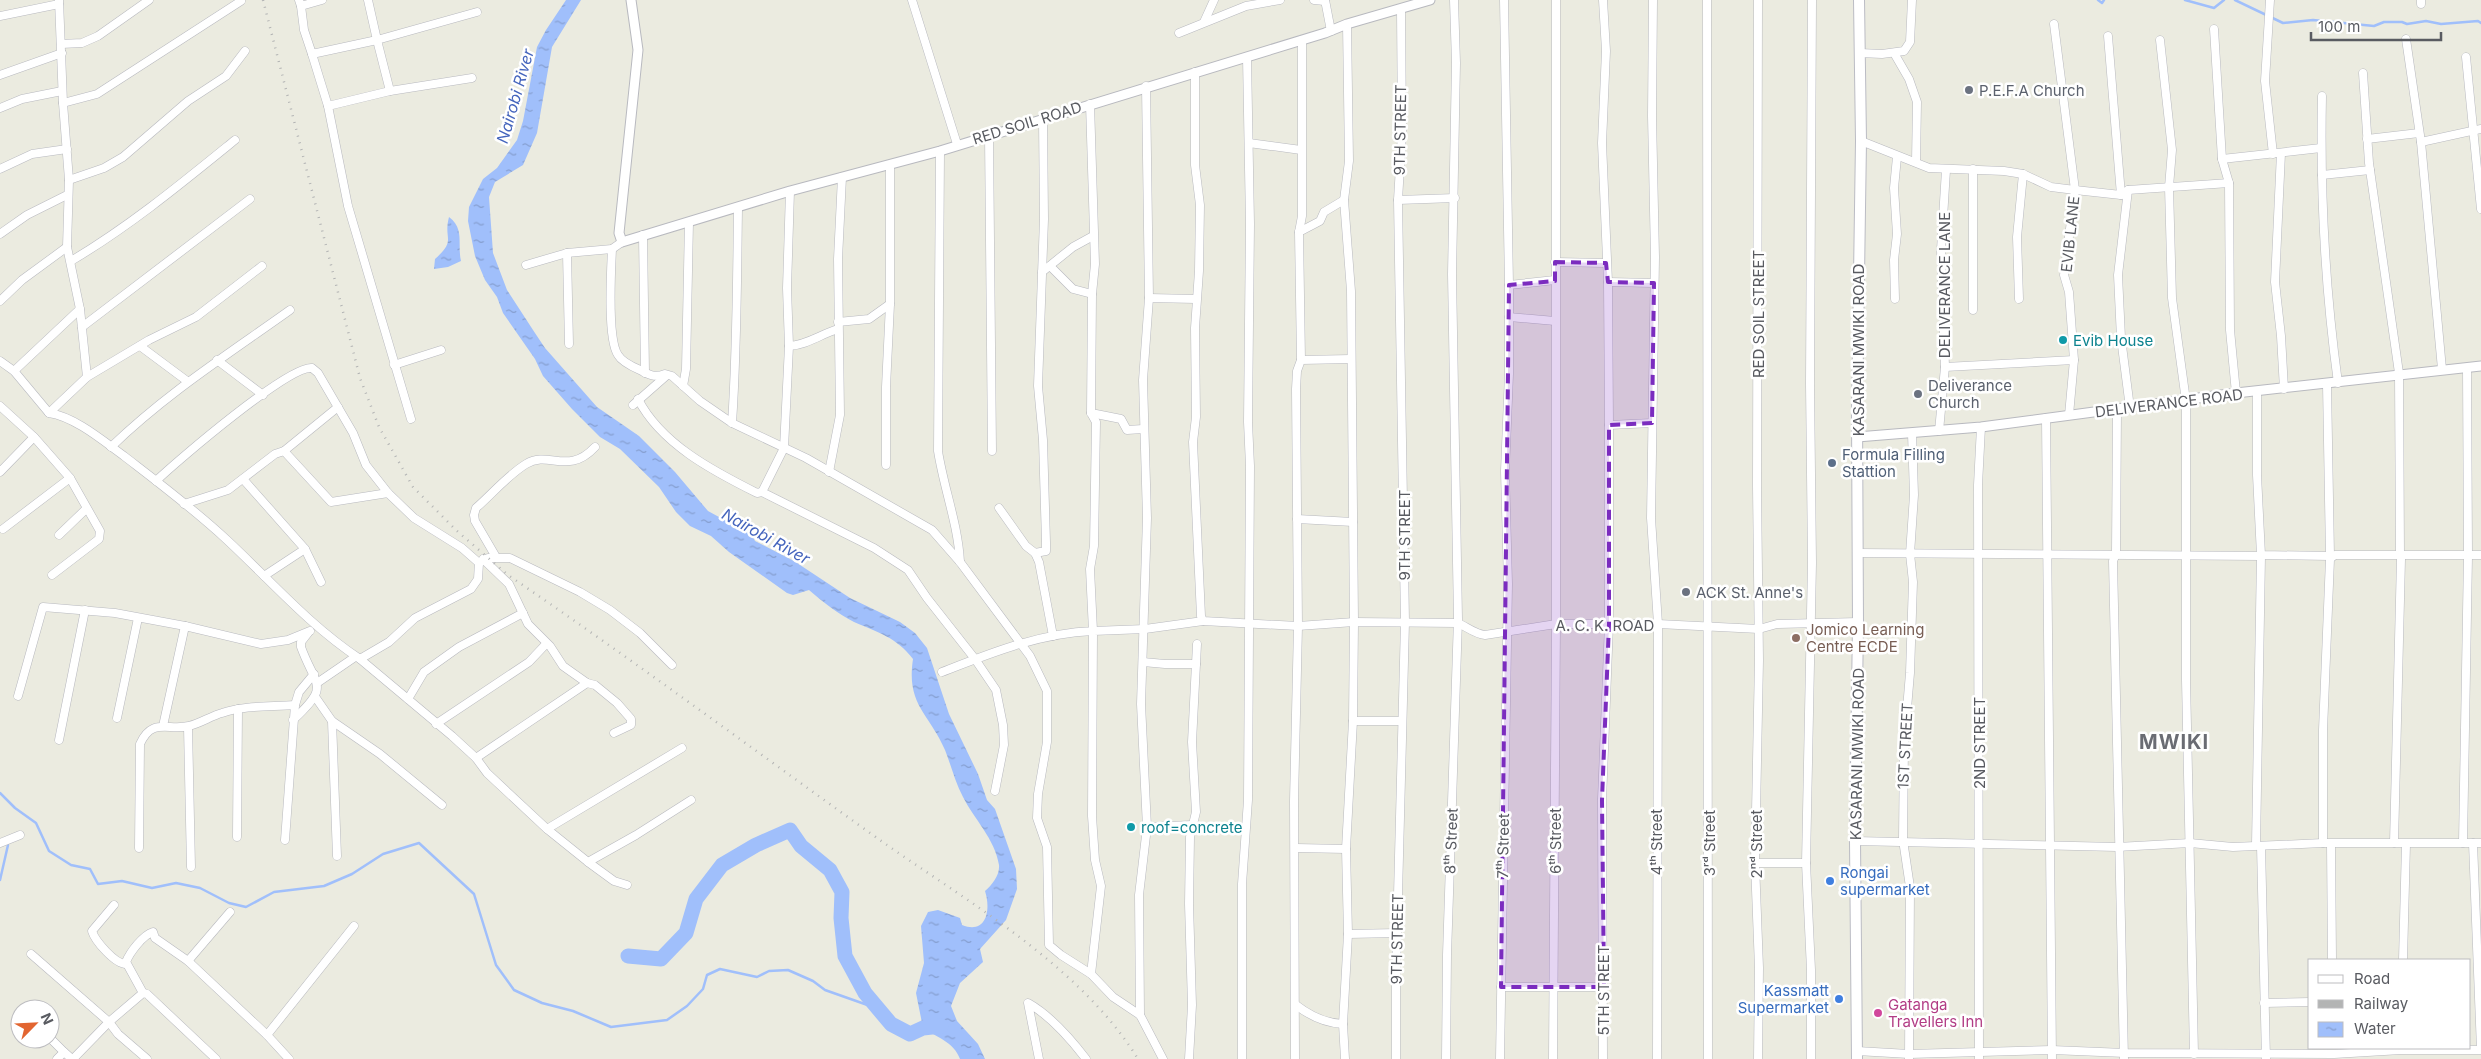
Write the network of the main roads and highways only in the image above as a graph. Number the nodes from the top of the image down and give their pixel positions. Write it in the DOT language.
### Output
graph roads {
  1 [pos="1859,0"];
  2 [pos="1857,1055"];
  1 -- 2 [label="main road, KASARANI MWIKI ROAD"];
}
